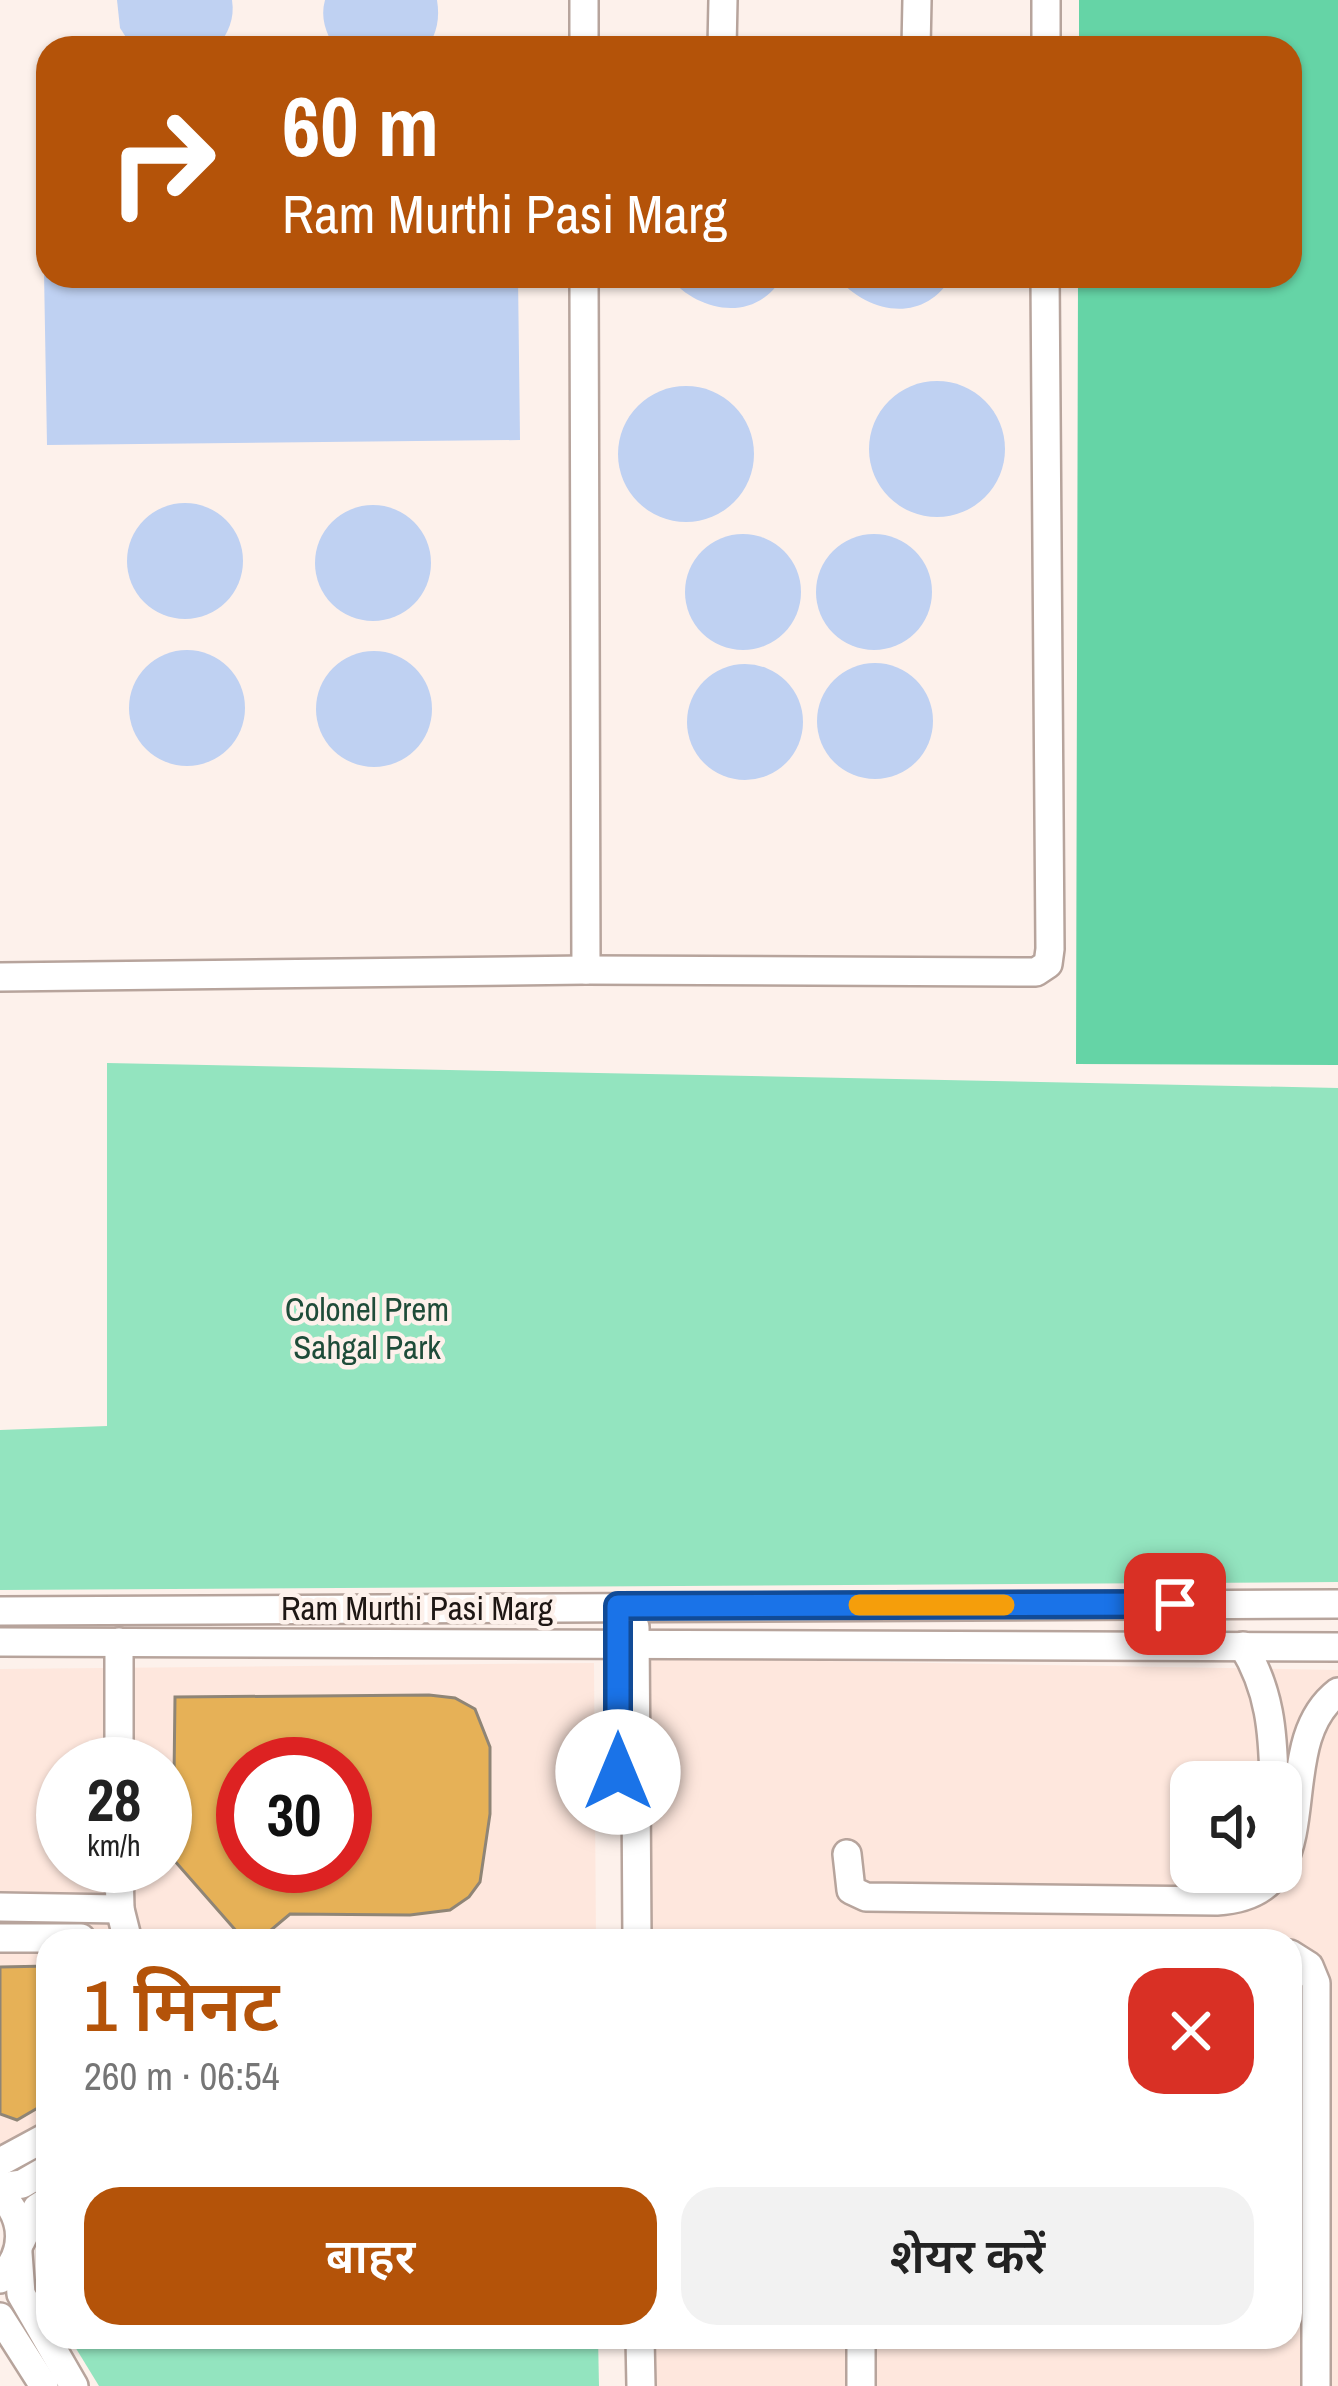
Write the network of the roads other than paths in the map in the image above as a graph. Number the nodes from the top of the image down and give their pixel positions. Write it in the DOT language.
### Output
graph roads {
  1 [pos="584,0"];
  2 [pos="723,0"];
  3 [pos="916,0"];
  4 [pos="1046,0"];
  5 [pos="584,36"];
  6 [pos="722,36"];
  7 [pos="916,36"];
  8 [pos="1046,36"];
  9 [pos="584,288"];
  10 [pos="1046,288"];
  11 [pos="586,970"];
  12 [pos="0,977"];
  13 [pos="1338,1604"];
  14 [pos="626,1606"];
  15 [pos="0,1611"];
  16 [pos="0,1642"];
  17 [pos="119,1642"];
  18 [pos="626,1646"];
  19 [pos="1244,1646"];
  20 [pos="1338,1647"];
  21 [pos="1338,1692"];
  22 [pos="119,1737"];
  23 [pos="1273,1761"];
  24 [pos="847,1854"];
  25 [pos="119,1893"];
  26 [pos="0,1907"];
  27 [pos="120,1909"];
  28 [pos="125,1929"];
  29 [pos="620,1929"];
  30 [pos="638,1929"];
  31 [pos="0,1938"];
  32 [pos="36,1938"];
  33 [pos="1302,1962"];
  34 [pos="1303,2023"];
  35 [pos="36,2142"];
  36 [pos="0,2162"];
  37 [pos="36,2176"];
  38 [pos="0,2190"];
  39 [pos="36,2210"];
  40 [pos="19,2248"];
  41 [pos="0,2279"];
  42 [pos="0,2317"];
  43 [pos="36,2320"];
  44 [pos="53,2349"];
  45 [pos="622,2349"];
  46 [pos="640,2349"];
  47 [pos="861,2349"];
  48 [pos="44,2386"];
  49 [pos="74,2386"];
  50 [pos="622,2386"];
  51 [pos="641,2386"];
  52 [pos="861,2386"];
  53 [pos="1316,2386"];
  1 -- 5 [label="street"];
  2 -- 6 [label="street"];
  3 -- 7 [label="street"];
  4 -- 8 [label="street"];
  9 -- 11 [label="street"];
  10 -- 11 [label="street"];
  11 -- 12 [label="street"];
  13 -- 14 [label="street, Ram Murthi Pasi Marg"];
  14 -- 15 [label="street, Ram Murthi Pasi Marg"];
  14 -- 18 [label="street"];
  16 -- 17 [label="street, Ram Murthi Pasi Marg"];
  17 -- 18 [label="street, Ram Murthi Pasi Marg"];
  17 -- 22 [label="street"];
  18 -- 19 [label="street, Ram Murthi Pasi Marg"];
  18 -- 29 [label="street"];
  18 -- 30 [label="street"];
  19 -- 20 [label="street, Ram Murthi Pasi Marg"];
  19 -- 23 [label="street"];
  21 -- 24 [label="street"];
  25 -- 27 [label="street"];
  26 -- 27 [label="street"];
  27 -- 28 [label="street"];
  31 -- 32 [label="street"];
  33 -- 34 [label="street"];
  34 -- 53 [label="street"];
  35 -- 36 [label="street"];
  37 -- 38 [label="street"];
  38 -- 40 [label="street"];
  39 -- 40 [label="street"];
  40 -- 41 [label="street"];
  40 -- 43 [label="street"];
  42 -- 48 [label="street"];
  44 -- 49 [label="street"];
  45 -- 50 [label="street"];
  46 -- 51 [label="street"];
  47 -- 52 [label="street"];
}
